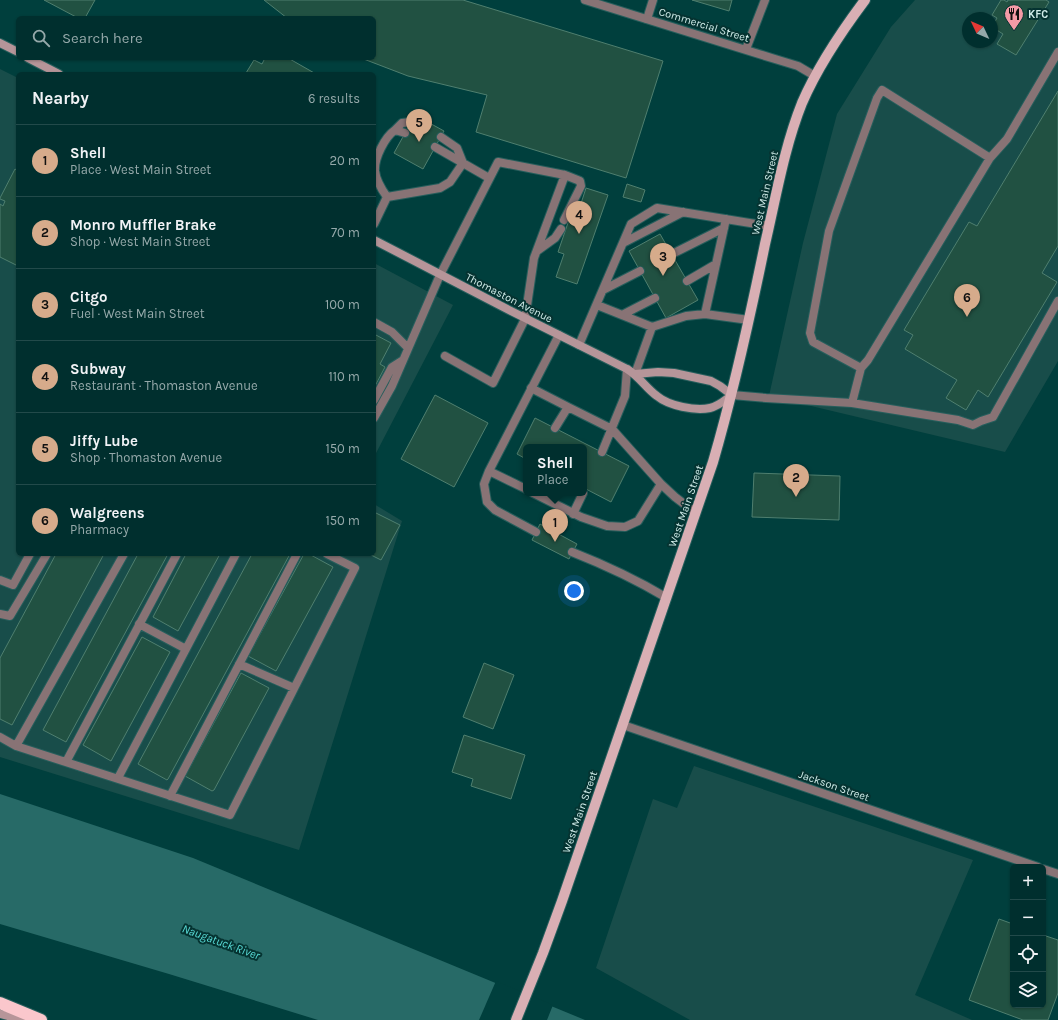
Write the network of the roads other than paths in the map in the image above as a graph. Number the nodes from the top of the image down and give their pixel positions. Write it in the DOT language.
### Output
graph roads {
  1 [pos="585,0"];
  2 [pos="653,0"];
  3 [pos="765,0"];
  4 [pos="865,0"];
  5 [pos="647,19"];
  6 [pos="0,43"];
  7 [pos="746,50"];
  8 [pos="16,51"];
  9 [pos="1058,52"];
  10 [pos="32,60"];
  11 [pos="55,72"];
  12 [pos="815,76"];
  13 [pos="411,122"];
  14 [pos="395,130"];
  15 [pos="405,133"];
  16 [pos="441,137"];
  17 [pos="435,147"];
  18 [pos="990,158"];
  19 [pos="376,159"];
  20 [pos="463,163"];
  21 [pos="376,174"];
  22 [pos="565,175"];
  23 [pos="490,178"];
  24 [pos="386,197"];
  25 [pos="683,212"];
  26 [pos="726,219"];
  27 [pos="376,220"];
  28 [pos="564,220"];
  29 [pos="769,226"];
  30 [pos="724,228"];
  31 [pos="561,229"];
  32 [pos="376,241"];
  33 [pos="623,243"];
  34 [pos="537,251"];
  35 [pos="672,254"];
  36 [pos="716,264"];
  37 [pos="640,271"];
  38 [pos="440,275"];
  39 [pos="687,281"];
  40 [pos="603,290"];
  41 [pos="655,298"];
  42 [pos="1058,301"];
  43 [pos="597,305"];
  44 [pos="705,314"];
  45 [pos="622,315"];
  46 [pos="525,319"];
  47 [pos="749,320"];
  48 [pos="376,323"];
  49 [pos="652,327"];
  50 [pos="559,335"];
  51 [pos="579,345"];
  52 [pos="408,348"];
  53 [pos="445,356"];
  54 [pos="403,360"];
  55 [pos="861,368"];
  56 [pos="627,369"];
  57 [pos="635,374"];
  58 [pos="531,388"];
  59 [pos="732,395"];
  60 [pos="376,396"];
  61 [pos="852,403"];
  62 [pos="568,407"];
  63 [pos="376,414"];
  64 [pos="554,428"];
  65 [pos="612,429"];
  66 [pos="602,452"];
  67 [pos="489,471"];
  68 [pos="661,484"];
  69 [pos="523,488"];
  70 [pos="539,496"];
  71 [pos="582,496"];
  72 [pos="696,513"];
  73 [pos="573,514"];
  74 [pos="536,532"];
  75 [pos="572,552"];
  76 [pos="29,556"];
  77 [pos="46,556"];
  78 [pos="123,556"];
  79 [pos="176,556"];
  80 [pos="235,556"];
  81 [pos="296,556"];
  82 [pos="331,556"];
  83 [pos="0,580"];
  84 [pos="667,598"];
  85 [pos="0,614"];
  86 [pos="139,624"];
  87 [pos="186,649"];
  88 [pos="239,664"];
  89 [pos="294,688"];
  90 [pos="623,725"];
  91 [pos="0,737"];
  92 [pos="16,746"];
  93 [pos="66,762"];
  94 [pos="118,778"];
  95 [pos="170,796"];
  96 [pos="1029,864"];
  97 [pos="1046,870"];
  98 [pos="1058,874"];
  99 [pos="0,1003"];
  100 [pos="0,1014"];
  101 [pos="24,1020"];
  102 [pos="41,1020"];
  103 [pos="516,1020"];
  1 -- 5 [label="street, Commercial Street"];
  2 -- 5 [label="street"];
  3 -- 7 [label="street"];
  4 -- 12 [label="main road, West Main Street"];
  5 -- 7 [label="street, Commercial Street"];
  6 -- 8 [label="main road"];
  7 -- 12 [label="street, Commercial Street"];
  9 -- 18 [label="street"];
  10 -- 11 [label="main road"];
  12 -- 29 [label="main road, West Main Street"];
  13 -- 14 [label="street"];
  14 -- 15 [label="street"];
  14 -- 19 [label="street"];
  16 -- 20 [label="street"];
  17 -- 20 [label="street"];
  18 -- 55 [label="street"];
  18 -- 55 [label="street"];
  20 -- 23 [label="street"];
  20 -- 24 [label="street"];
  21 -- 24 [label="street"];
  22 -- 23 [label="street"];
  22 -- 28 [label="street"];
  22 -- 34 [label="street"];
  23 -- 38 [label="street"];
  24 -- 27 [label="street"];
  25 -- 26 [label="street"];
  25 -- 33 [label="street"];
  25 -- 33 [label="street"];
  26 -- 29 [label="street"];
  26 -- 30 [label="street"];
  29 -- 47 [label="main road, West Main Street"];
  30 -- 35 [label="street"];
  30 -- 36 [label="street"];
  31 -- 34 [label="street"];
  32 -- 38 [label="main road, Thomaston Avenue"];
  33 -- 40 [label="street"];
  34 -- 46 [label="street"];
  36 -- 39 [label="street"];
  36 -- 44 [label="street"];
  37 -- 40 [label="street"];
  38 -- 46 [label="main road, Thomaston Avenue"];
  38 -- 52 [label="street"];
  40 -- 43 [label="street"];
  41 -- 45 [label="street"];
  42 -- 61 [label="street"];
  43 -- 45 [label="street"];
  43 -- 51 [label="street"];
  44 -- 47 [label="street"];
  44 -- 49 [label="street"];
  45 -- 49 [label="street"];
  46 -- 50 [label="main road, Thomaston Avenue"];
  46 -- 53 [label="street"];
  47 -- 59 [label="main road, West Main Street"];
  48 -- 52 [label="street"];
  49 -- 57 [label="street"];
  50 -- 51 [label="main road, Thomaston Avenue"];
  50 -- 58 [label="street"];
  51 -- 56 [label="main road, Thomaston Avenue"];
  52 -- 54 [label="street"];
  54 -- 60 [label="street"];
  54 -- 63 [label="street"];
  55 -- 61 [label="street"];
  56 -- 57 [label="main road, Thomaston Avenue"];
  56 -- 65 [label="street"];
  57 -- 59 [label="main road"];
  57 -- 59 [label="main road, Thomaston Avenue"];
  58 -- 62 [label="street"];
  58 -- 67 [label="street"];
  59 -- 61 [label="street"];
  59 -- 72 [label="main road, West Main Street"];
  62 -- 64 [label="street"];
  62 -- 65 [label="street"];
  65 -- 66 [label="street"];
  65 -- 68 [label="street"];
  67 -- 69 [label="street"];
  67 -- 74 [label="street"];
  68 -- 72 [label="street"];
  68 -- 73 [label="street"];
  70 -- 73 [label="street"];
  71 -- 73 [label="street"];
  72 -- 84 [label="main road, West Main Street"];
  75 -- 84 [label="street"];
  76 -- 83 [label="street"];
  77 -- 85 [label="street"];
  78 -- 92 [label="street"];
  79 -- 86 [label="street"];
  80 -- 87 [label="street"];
  81 -- 88 [label="street"];
  82 -- 89 [label="street"];
  84 -- 90 [label="main road, West Main Street"];
  86 -- 87 [label="street"];
  86 -- 93 [label="street"];
  87 -- 94 [label="street"];
  88 -- 89 [label="street"];
  88 -- 95 [label="street"];
  89 -- 95 [label="street"];
  90 -- 96 [label="street, Jackson Street"];
  90 -- 103 [label="main road, West Main Street"];
  91 -- 92 [label="street"];
  92 -- 93 [label="street"];
  93 -- 94 [label="street"];
  94 -- 95 [label="street"];
  97 -- 98 [label="street"];
  99 -- 102 [label="highway"];
  100 -- 101 [label="main road"];
}
